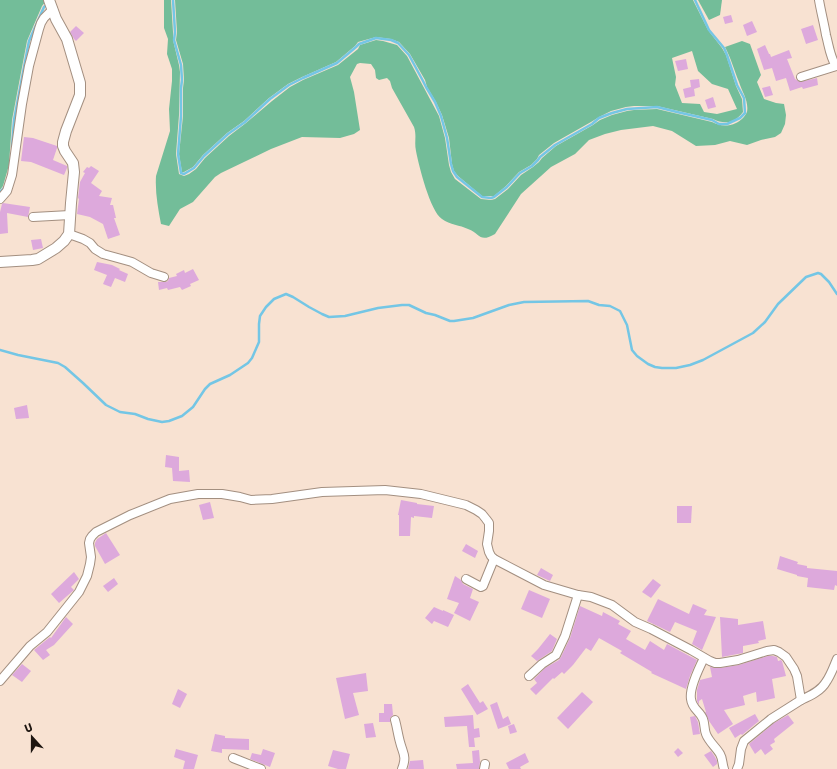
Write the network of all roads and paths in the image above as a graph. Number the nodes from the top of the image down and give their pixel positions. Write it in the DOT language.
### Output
graph roads {
  1 [pos="819,0"];
  2 [pos="51,5"];
  3 [pos="837,66"];
  4 [pos="801,77"];
  5 [pos="0,199"];
  6 [pos="70,215"];
  7 [pos="33,217"];
  8 [pos="69,234"];
  9 [pos="0,262"];
  10 [pos="164,277"];
  11 [pos="494,559"];
  12 [pos="466,579"];
  13 [pos="578,595"];
  14 [pos="704,658"];
  15 [pos="837,659"];
  16 [pos="529,676"];
  17 [pos="0,681"];
  18 [pos="801,700"];
  19 [pos="395,720"];
  20 [pos="232,758"];
  21 [pos="261,769"];
  22 [pos="402,769"];
  23 [pos="724,769"];
  24 [pos="737,769"];
  1 -- 3 [label="street"];
  2 -- 5 [label="street"];
  2 -- 6 [label="street"];
  3 -- 4 [label="street"];
  6 -- 7 [label="street"];
  6 -- 8 [label="street"];
  8 -- 9 [label="street"];
  8 -- 10 [label="street"];
  11 -- 12 [label="street"];
  11 -- 13 [label="street"];
  11 -- 17 [label="street"];
  13 -- 14 [label="street"];
  13 -- 16 [label="street"];
  14 -- 18 [label="street"];
  14 -- 23 [label="street"];
  15 -- 18 [label="street"];
  18 -- 24 [label="street"];
  19 -- 22 [label="street"];
  20 -- 21 [label="street"];
}
